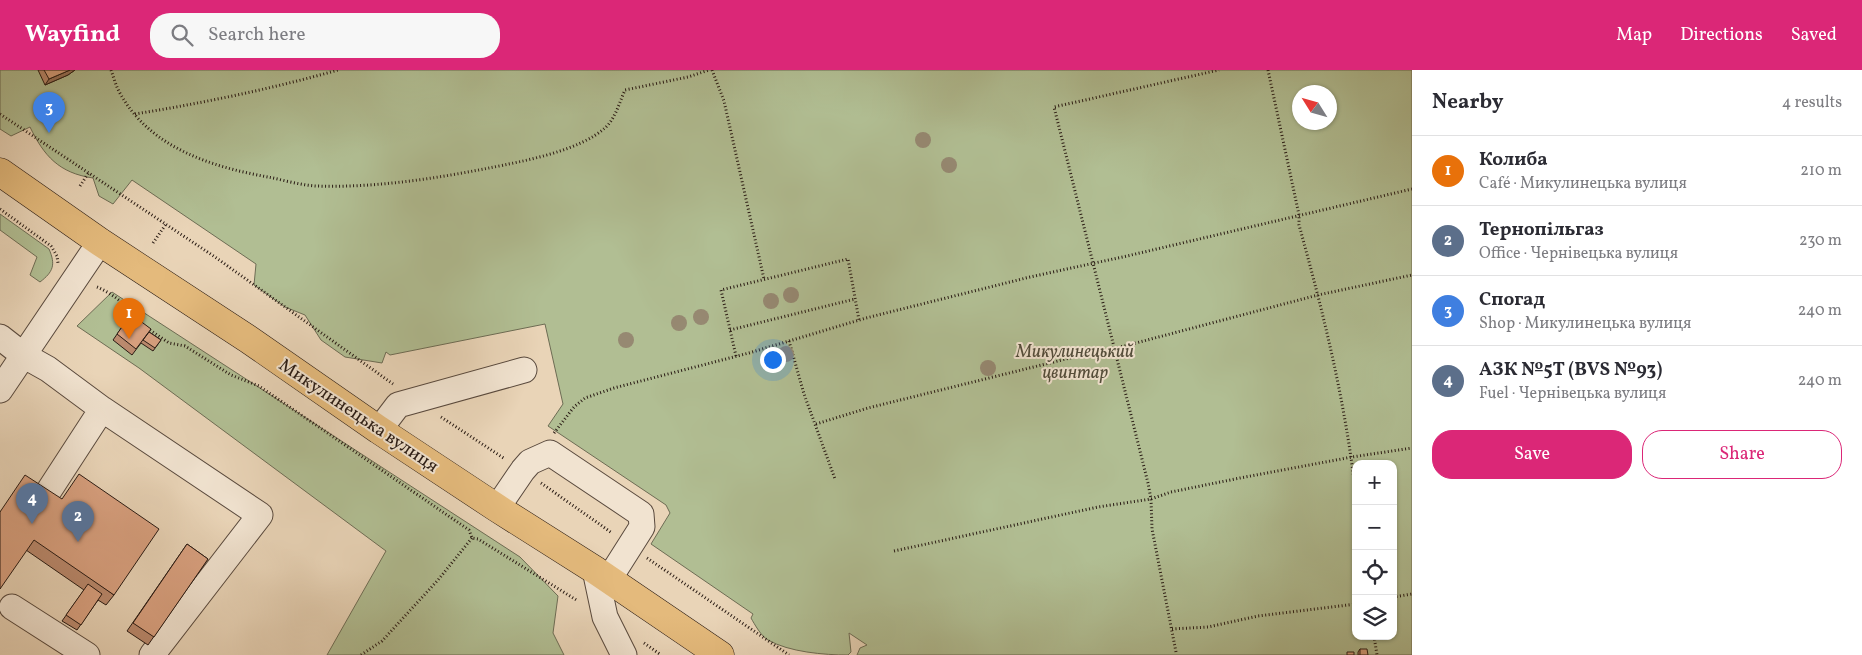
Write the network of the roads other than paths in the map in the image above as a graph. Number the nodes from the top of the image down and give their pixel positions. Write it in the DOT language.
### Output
graph roads {
  1 [pos="0,172"];
  2 [pos="100,242"];
  3 [pos="0,337"];
  4 [pos="23,355"];
  5 [pos="524,370"];
  6 [pos="0,390"];
  7 [pos="102,409"];
  8 [pos="379,430"];
  9 [pos="50,489"];
  10 [pos="498,508"];
  11 [pos="602,574"];
  12 [pos="12,607"];
  13 [pos="633,648"];
  14 [pos="87,655"];
  15 [pos="152,655"];
  16 [pos="720,655"];
  1 -- 2 [label="main road, Микулинецька вулиця"];
  2 -- 4 [label="street"];
  2 -- 8 [label="main road, Микулинецька вулиця"];
  3 -- 4 [label="street"];
  4 -- 6 [label="street"];
  4 -- 7 [label="street"];
  5 -- 8 [label="street"];
  7 -- 9 [label="street"];
  7 -- 15 [label="street"];
  8 -- 10 [label="main road, Микулинецька вулиця"];
  10 -- 11 [label="main road, Микулинецька вулиця"];
  10 -- 11 [label="street"];
  11 -- 13 [label="street"];
  11 -- 16 [label="main road, Микулинецька вулиця"];
  12 -- 14 [label="street"];
}
